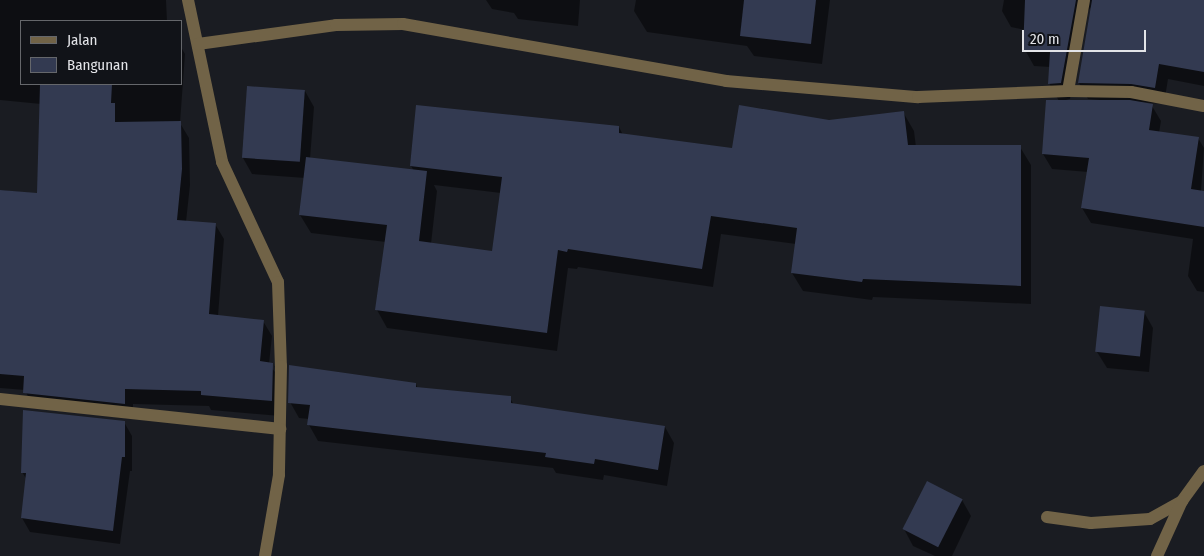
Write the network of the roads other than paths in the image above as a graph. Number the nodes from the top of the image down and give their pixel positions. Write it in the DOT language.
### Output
graph roads {
  1 [pos="188,0"];
  2 [pos="1084,0"];
  3 [pos="198,44"];
  4 [pos="1068,91"];
  5 [pos="1204,106"];
  6 [pos="0,399"];
  7 [pos="280,429"];
  8 [pos="1204,471"];
  9 [pos="1182,501"];
  10 [pos="1047,517"];
  11 [pos="265,556"];
  12 [pos="1157,556"];
  1 -- 3 [label="street"];
  2 -- 4 [label="street"];
  3 -- 4 [label="street"];
  3 -- 7 [label="street"];
  4 -- 5 [label="street"];
  6 -- 7 [label="street"];
  7 -- 11 [label="street"];
  8 -- 9 [label="street"];
  9 -- 10 [label="street"];
  9 -- 12 [label="street"];
}
